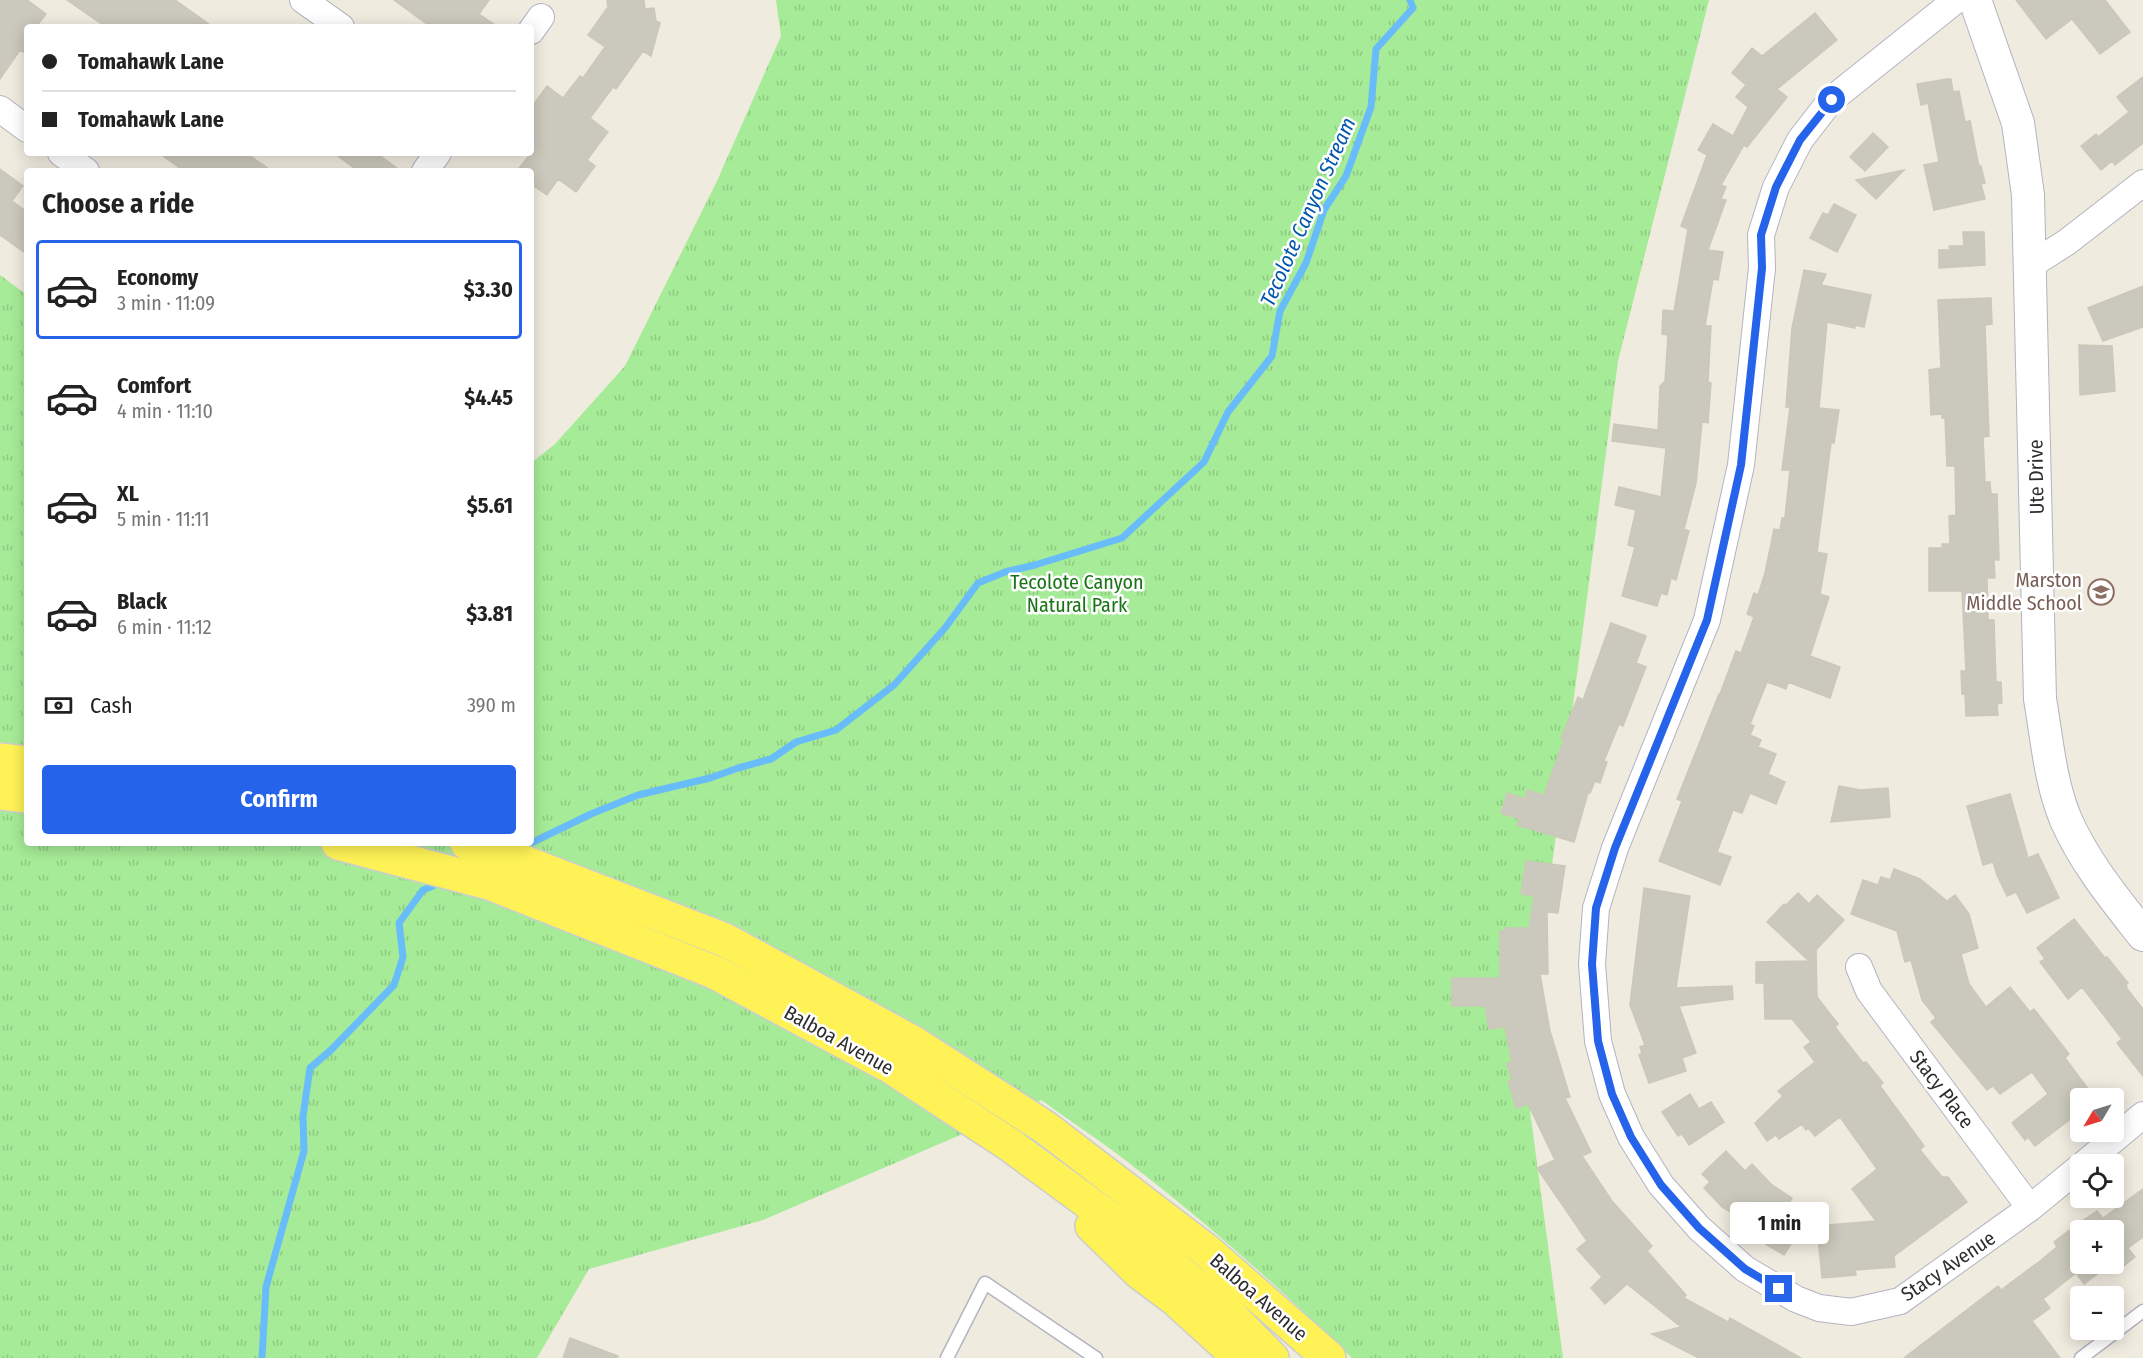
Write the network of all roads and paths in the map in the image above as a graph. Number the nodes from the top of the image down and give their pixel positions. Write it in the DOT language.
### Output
graph roads {
  1 [pos="303,0"];
  2 [pos="1956,0"];
  3 [pos="1975,0"];
  4 [pos="336,24"];
  5 [pos="0,109"];
  6 [pos="24,127"];
  7 [pos="65,156"];
  8 [pos="82,168"];
  9 [pos="2143,183"];
  10 [pos="2031,266"];
  11 [pos="0,760"];
  12 [pos="24,763"];
  13 [pos="0,793"];
  14 [pos="24,796"];
  15 [pos="349,846"];
  16 [pos="478,846"];
  17 [pos="2143,935"];
  18 [pos="1859,967"];
  19 [pos="2143,1115"];
  20 [pos="1010,1145"];
  21 [pos="2095,1154"];
  22 [pos="2070,1175"];
  23 [pos="2030,1208"];
  24 [pos="2143,1311"];
  25 [pos="946,1358"];
  26 [pos="1096,1358"];
  27 [pos="1240,1358"];
  28 [pos="1272,1358"];
  29 [pos="1329,1358"];
  30 [pos="2081,1358"];
  1 -- 4 [label="street"];
  2 -- 23 [label="street, Stacy Avenue"];
  3 -- 10 [label="street, Ute Drive"];
  5 -- 6 [label="street"];
  7 -- 8 [label="street"];
  9 -- 10 [label="street"];
  10 -- 17 [label="street, Ute Drive"];
  11 -- 12 [label="main road"];
  13 -- 14 [label="main road"];
  15 -- 20 [label="main road, Balboa Avenue"];
  16 -- 29 [label="main road, Balboa Avenue"];
  18 -- 23 [label="street, Stacy Place"];
  19 -- 21 [label="street, Stacy Avenue"];
  20 -- 27 [label="main road"];
  20 -- 28 [label="main road, Balboa Avenue"];
  22 -- 23 [label="street, Stacy Avenue"];
  24 -- 30 [label="lane"];
  25 -- 26 [label="lane"];
}
